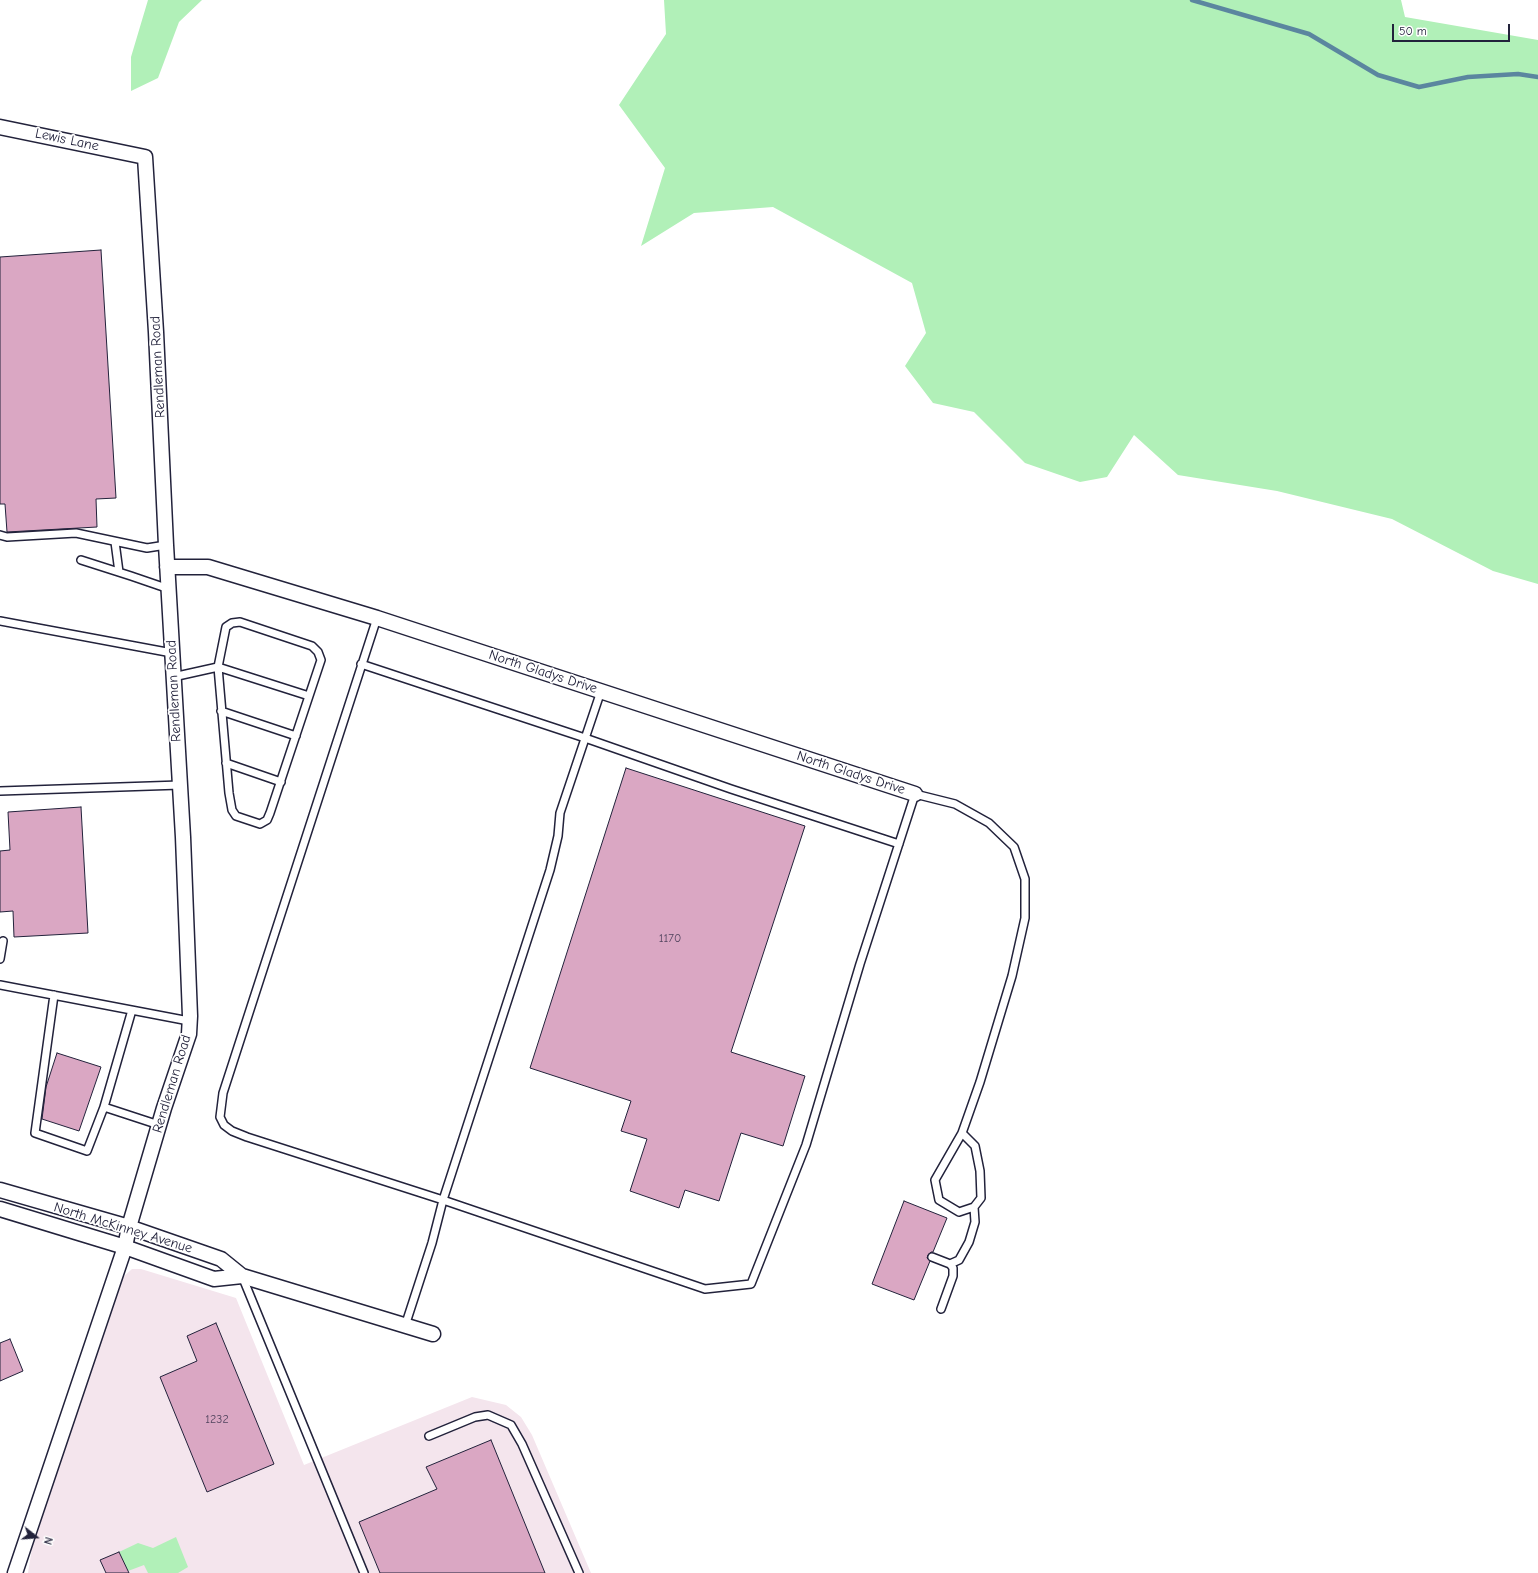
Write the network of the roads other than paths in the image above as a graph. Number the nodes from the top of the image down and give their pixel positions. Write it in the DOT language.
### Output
graph roads {
  1 [pos="0,127"];
  2 [pos="133,154"];
  3 [pos="0,535"];
  4 [pos="115,542"];
  5 [pos="166,545"];
  6 [pos="81,560"];
  7 [pos="168,567"];
  8 [pos="118,572"];
  9 [pos="169,589"];
  10 [pos="377,618"];
  11 [pos="0,621"];
  12 [pos="172,653"];
  13 [pos="361,664"];
  14 [pos="218,667"];
  15 [pos="173,677"];
  16 [pos="601,691"];
  17 [pos="309,696"];
  18 [pos="222,711"];
  19 [pos="296,736"];
  20 [pos="585,738"];
  21 [pos="226,763"];
  22 [pos="280,782"];
  23 [pos="180,785"];
  24 [pos="0,792"];
  25 [pos="915,794"];
  26 [pos="899,844"];
  27 [pos="3,941"];
  28 [pos="0,959"];
  29 [pos="0,984"];
  30 [pos="54,995"];
  31 [pos="132,1010"];
  32 [pos="190,1021"];
  33 [pos="104,1107"];
  34 [pos="159,1125"];
  35 [pos="962,1133"];
  36 [pos="0,1190"];
  37 [pos="443,1200"];
  38 [pos="974,1207"];
  39 [pos="0,1209"];
  40 [pos="129,1227"];
  41 [pos="125,1247"];
  42 [pos="932,1257"];
  43 [pos="950,1264"];
  44 [pos="242,1276"];
  45 [pos="940,1309"];
  46 [pos="405,1326"];
  47 [pos="433,1334"];
  48 [pos="429,1436"];
  49 [pos="15,1573"];
  50 [pos="364,1573"];
  51 [pos="578,1573"];
  1 -- 2 [label="street, Lewis Lane"];
  2 -- 5 [label="street, Rendleman Road"];
  3 -- 4 [label="lane"];
  4 -- 5 [label="lane"];
  4 -- 8 [label="lane"];
  5 -- 7 [label="street, Rendleman Road"];
  6 -- 8 [label="lane"];
  7 -- 9 [label="street, Rendleman Road"];
  7 -- 10 [label="street, North Gladys Drive"];
  8 -- 9 [label="lane"];
  9 -- 12 [label="street, Rendleman Road"];
  10 -- 13 [label="lane"];
  10 -- 16 [label="street, North Gladys Drive"];
  11 -- 12 [label="lane"];
  12 -- 15 [label="street, Rendleman Road"];
  13 -- 20 [label="lane"];
  13 -- 37 [label="lane"];
  14 -- 15 [label="lane"];
  14 -- 17 [label="lane"];
  14 -- 17 [label="lane"];
  14 -- 18 [label="lane"];
  15 -- 23 [label="street, Rendleman Road"];
  16 -- 20 [label="lane"];
  16 -- 25 [label="street, North Gladys Drive"];
  17 -- 19 [label="lane"];
  18 -- 19 [label="lane"];
  18 -- 21 [label="lane"];
  19 -- 22 [label="lane"];
  20 -- 26 [label="lane"];
  20 -- 37 [label="lane"];
  21 -- 22 [label="lane"];
  21 -- 22 [label="lane"];
  23 -- 24 [label="lane"];
  23 -- 32 [label="street, Rendleman Road"];
  25 -- 26 [label="lane"];
  25 -- 35 [label="lane"];
  26 -- 37 [label="lane"];
  27 -- 28 [label="lane"];
  29 -- 30 [label="lane"];
  30 -- 31 [label="lane"];
  30 -- 33 [label="lane"];
  31 -- 32 [label="lane"];
  31 -- 33 [label="lane"];
  32 -- 34 [label="street, Rendleman Road"];
  33 -- 34 [label="lane"];
  34 -- 40 [label="street, Rendleman Road"];
  35 -- 38 [label="lane"];
  35 -- 38 [label="lane"];
  36 -- 40 [label="street, North McKinney Avenue"];
  37 -- 46 [label="lane"];
  38 -- 43 [label="lane"];
  39 -- 41 [label="street, North McKinney Avenue"];
  40 -- 41 [label="street, Rendleman Road"];
  40 -- 44 [label="street, North McKinney Avenue"];
  41 -- 44 [label="street, North McKinney Avenue"];
  41 -- 49 [label="street, Rendleman Road"];
  42 -- 43 [label="lane"];
  43 -- 45 [label="lane"];
  44 -- 46 [label="street, North McKinney Avenue"];
  44 -- 50 [label="lane"];
  46 -- 47 [label="street, North McKinney Avenue"];
  48 -- 51 [label="lane"];
}
